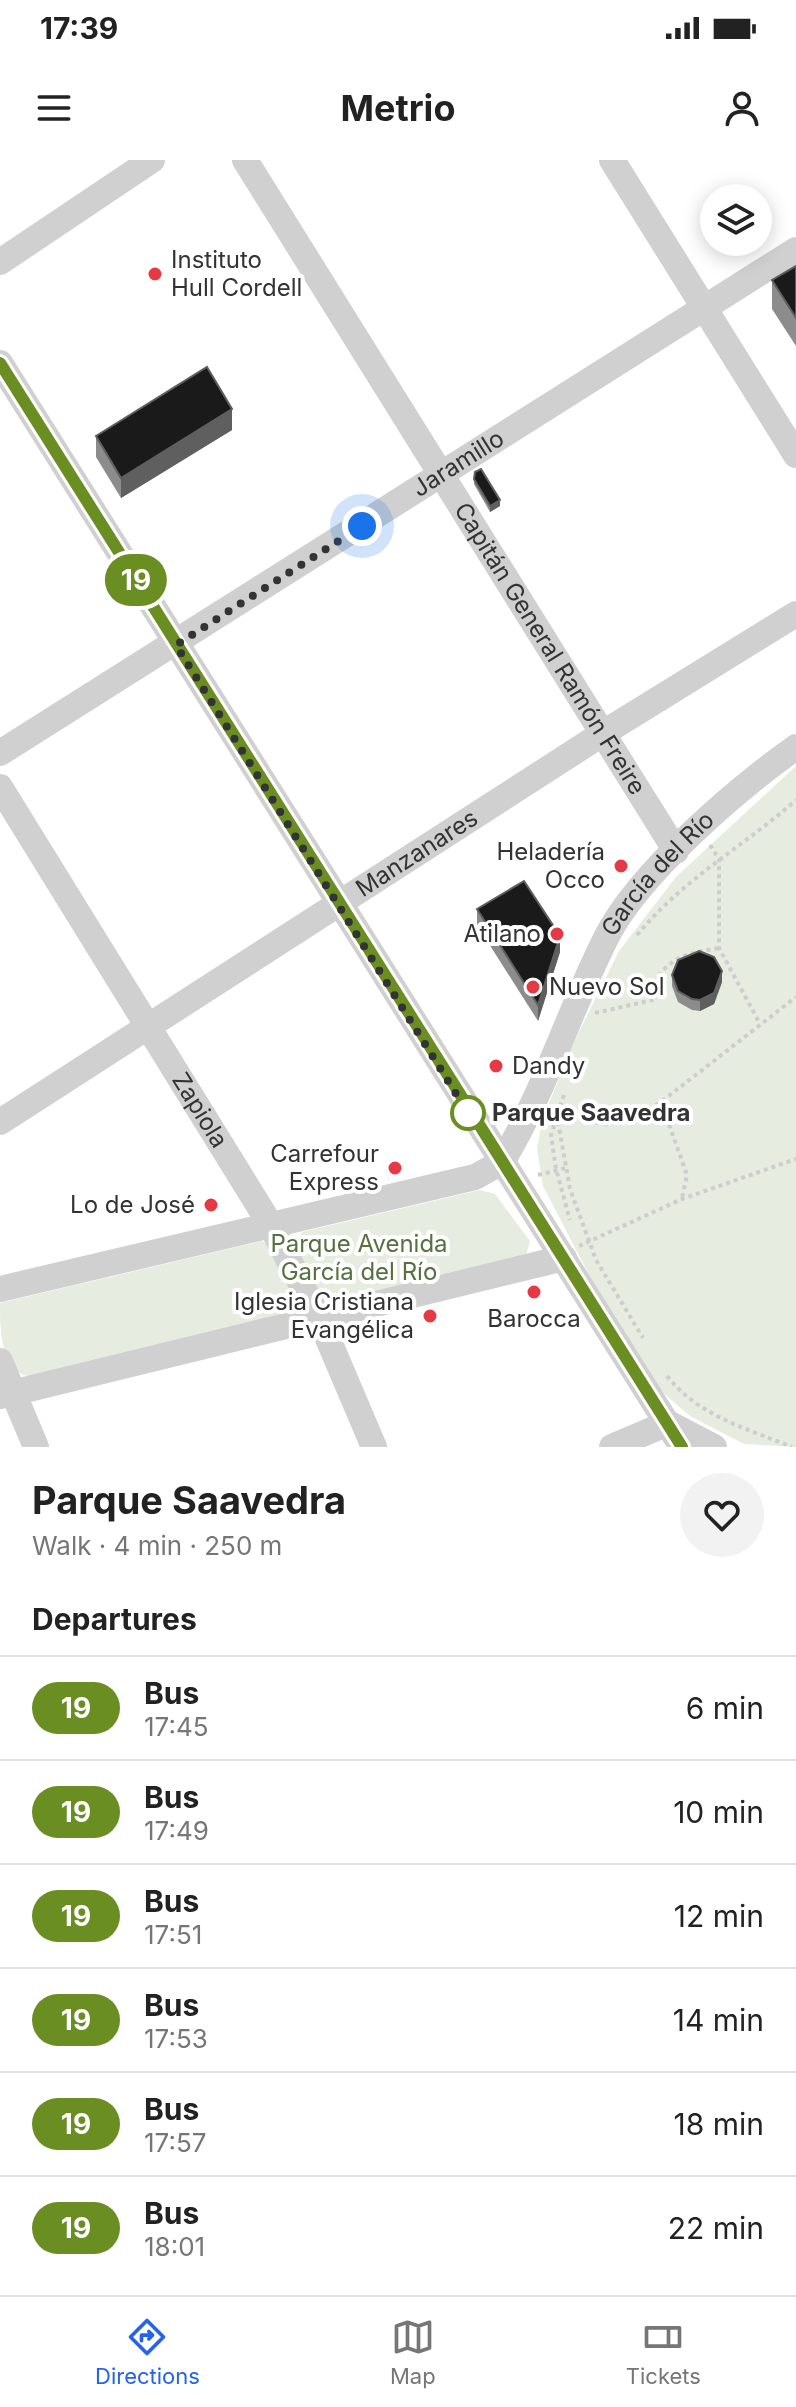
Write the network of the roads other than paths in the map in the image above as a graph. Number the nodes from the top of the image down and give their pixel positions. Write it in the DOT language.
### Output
graph roads {
  1 [pos="152,160"];
  2 [pos="245,160"];
  3 [pos="612,160"];
  4 [pos="796,250"];
  5 [pos="0,262"];
  6 [pos="705,309"];
  7 [pos="0,363"];
  8 [pos="796,455"];
  9 [pos="442,474"];
  10 [pos="796,614"];
  11 [pos="176,645"];
  12 [pos="605,732"];
  13 [pos="796,747"];
  14 [pos="0,753"];
  15 [pos="0,787"];
  16 [pos="676,851"];
  17 [pos="340,904"];
  18 [pos="150,1027"];
  19 [pos="0,1122"];
  20 [pos="502,1162"];
  21 [pos="270,1224"];
  22 [pos="564,1258"];
  23 [pos="0,1289"];
  24 [pos="320,1320"];
  25 [pos="0,1361"];
  26 [pos="7,1395"];
  27 [pos="668,1423"];
  28 [pos="36,1447"];
  29 [pos="374,1447"];
  30 [pos="612,1447"];
  31 [pos="682,1447"];
  32 [pos="714,1447"];
  1 -- 5 [label="street"];
  2 -- 9 [label="street, Capitán General Ramón Freire"];
  3 -- 6 [label="street"];
  4 -- 6 [label="street, Jaramillo"];
  6 -- 8 [label="street"];
  6 -- 9 [label="street, Jaramillo"];
  7 -- 11 [label="street"];
  9 -- 11 [label="street, Jaramillo"];
  9 -- 12 [label="street, Capitán General Ramón Freire"];
  10 -- 12 [label="street, Manzanares"];
  11 -- 14 [label="street, Jaramillo"];
  11 -- 17 [label="street"];
  12 -- 16 [label="street, Capitán General Ramón Freire"];
  12 -- 17 [label="street, Manzanares"];
  13 -- 16 [label="street, García del Río"];
  15 -- 18 [label="street, Zapiola"];
  16 -- 20 [label="street, García del Río"];
  17 -- 18 [label="street, Manzanares"];
  17 -- 20 [label="street"];
  18 -- 19 [label="street, Manzanares"];
  18 -- 21 [label="street, Zapiola"];
  20 -- 21 [label="street"];
  20 -- 22 [label="street"];
  21 -- 23 [label="street"];
  21 -- 24 [label="street, Zapiola"];
  22 -- 24 [label="street"];
  22 -- 27 [label="street"];
  24 -- 26 [label="street"];
  24 -- 29 [label="street, Zapiola"];
  25 -- 26 [label="street"];
  26 -- 28 [label="street"];
  27 -- 30 [label="street"];
  27 -- 31 [label="street"];
  27 -- 32 [label="street"];
}
